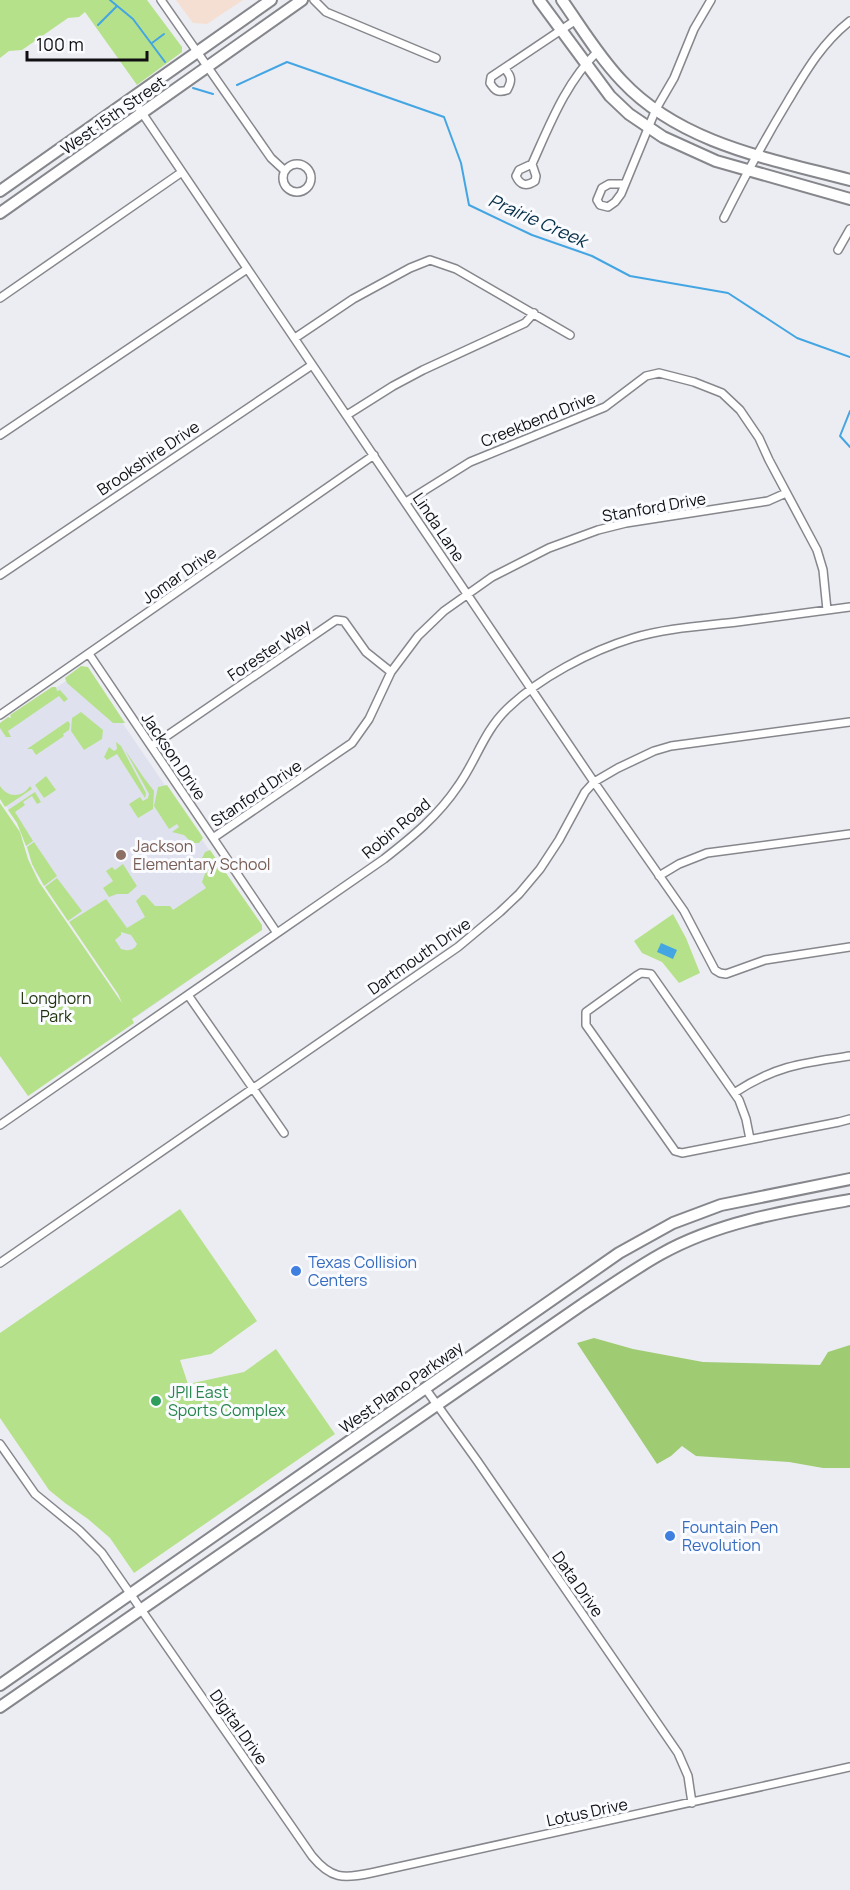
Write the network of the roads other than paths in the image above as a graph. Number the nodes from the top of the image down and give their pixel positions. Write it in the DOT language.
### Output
graph roads {
  1 [pos="161,0"];
  2 [pos="271,0"];
  3 [pos="302,0"];
  4 [pos="314,0"];
  5 [pos="539,0"];
  6 [pos="562,0"];
  7 [pos="711,0"];
  8 [pos="576,20"];
  9 [pos="850,21"];
  10 [pos="560,30"];
  11 [pos="197,51"];
  12 [pos="598,51"];
  13 [pos="436,58"];
  14 [pos="584,64"];
  15 [pos="207,66"];
  16 [pos="505,69"];
  17 [pos="132,98"];
  18 [pos="656,109"];
  19 [pos="142,112"];
  20 [pos="648,127"];
  21 [pos="755,155"];
  22 [pos="532,164"];
  23 [pos="285,171"];
  24 [pos="747,171"];
  25 [pos="182,172"];
  26 [pos="850,180"];
  27 [pos="625,184"];
  28 [pos="0,191"];
  29 [pos="850,199"];
  30 [pos="0,213"];
  31 [pos="724,218"];
  32 [pos="850,229"];
  33 [pos="838,250"];
  34 [pos="247,269"];
  35 [pos="0,298"];
  36 [pos="534,313"];
  37 [pos="570,335"];
  38 [pos="295,338"];
  39 [pos="312,365"];
  40 [pos="347,415"];
  41 [pos="0,435"];
  42 [pos="374,455"];
  43 [pos="786,493"];
  44 [pos="406,502"];
  45 [pos="0,575"];
  46 [pos="468,594"];
  47 [pos="850,607"];
  48 [pos="827,610"];
  49 [pos="89,654"];
  50 [pos="391,672"];
  51 [pos="532,690"];
  52 [pos="0,715"];
  53 [pos="850,722"];
  54 [pos="152,746"];
  55 [pos="594,782"];
  56 [pos="850,834"];
  57 [pos="213,838"];
  58 [pos="659,876"];
  59 [pos="277,933"];
  60 [pos="850,947"];
  61 [pos="188,995"];
  62 [pos="850,1056"];
  63 [pos="252,1089"];
  64 [pos="734,1093"];
  65 [pos="850,1119"];
  66 [pos="0,1125"];
  67 [pos="284,1133"];
  68 [pos="750,1139"];
  69 [pos="850,1179"];
  70 [pos="850,1200"];
  71 [pos="0,1263"];
  72 [pos="425,1388"];
  73 [pos="437,1406"];
  74 [pos="0,1444"];
  75 [pos="270,1496"];
  76 [pos="282,1513"];
  77 [pos="130,1593"];
  78 [pos="142,1611"];
  79 [pos="0,1684"];
  80 [pos="0,1707"];
  81 [pos="850,1767"];
  82 [pos="692,1803"];
  83 [pos="328,1873"];
  1 -- 11 [label="street"];
  2 -- 11 [label="main road, West 15th Street"];
  3 -- 15 [label="main road, West 15th Street"];
  4 -- 13 [label="street"];
  5 -- 10 [label="main road"];
  6 -- 8 [label="main road"];
  7 -- 18 [label="street"];
  8 -- 10 [label="street"];
  8 -- 12 [label="main road"];
  9 -- 21 [label="street"];
  10 -- 14 [label="main road"];
  10 -- 16 [label="street"];
  11 -- 15 [label="street"];
  11 -- 17 [label="main road, West 15th Street"];
  12 -- 14 [label="street"];
  12 -- 18 [label="main road"];
  14 -- 20 [label="main road"];
  14 -- 22 [label="street"];
  15 -- 19 [label="main road, West 15th Street"];
  15 -- 23 [label="street"];
  17 -- 19 [label="street, Linda Lane"];
  17 -- 28 [label="main road, West 15th Street"];
  18 -- 20 [label="street"];
  18 -- 21 [label="main road"];
  19 -- 25 [label="street, Linda Lane"];
  19 -- 30 [label="main road, West 15th Street"];
  20 -- 24 [label="main road"];
  20 -- 27 [label="street"];
  21 -- 24 [label="street"];
  21 -- 26 [label="main road"];
  23 -- 23 [label="street"];
  24 -- 29 [label="main road"];
  24 -- 31 [label="street"];
  25 -- 34 [label="street, Linda Lane"];
  25 -- 35 [label="street"];
  32 -- 33 [label="street"];
  34 -- 38 [label="street, Linda Lane"];
  34 -- 41 [label="street"];
  36 -- 37 [label="street"];
  36 -- 38 [label="street"];
  36 -- 40 [label="street"];
  38 -- 39 [label="street, Linda Lane"];
  39 -- 40 [label="street, Linda Lane"];
  39 -- 45 [label="street, Brookshire Drive"];
  40 -- 42 [label="street, Linda Lane"];
  42 -- 44 [label="street, Linda Lane"];
  42 -- 49 [label="street, Jomar Drive"];
  43 -- 44 [label="street, Creekbend Drive"];
  43 -- 46 [label="street, Stanford Drive"];
  43 -- 48 [label="street, Creekbend Drive"];
  44 -- 46 [label="street, Linda Lane"];
  46 -- 50 [label="street, Stanford Drive"];
  46 -- 51 [label="street, Linda Lane"];
  47 -- 48 [label="street, Robin Road"];
  48 -- 51 [label="street, Robin Road"];
  49 -- 52 [label="street, Jomar Drive"];
  49 -- 54 [label="street, Jackson Drive"];
  50 -- 54 [label="street, Forester Way"];
  50 -- 57 [label="street, Stanford Drive"];
  51 -- 55 [label="street, Linda Lane"];
  51 -- 59 [label="street, Robin Road"];
  53 -- 55 [label="street, Dartmouth Drive"];
  54 -- 57 [label="street, Jackson Drive"];
  55 -- 58 [label="street, Linda Lane"];
  55 -- 63 [label="street, Dartmouth Drive"];
  56 -- 58 [label="street"];
  57 -- 59 [label="street, Jackson Drive"];
  58 -- 60 [label="street, Linda Lane"];
  59 -- 61 [label="street, Robin Road"];
  61 -- 63 [label="street"];
  61 -- 66 [label="street, Robin Road"];
  62 -- 64 [label="street"];
  63 -- 67 [label="street"];
  63 -- 71 [label="street, Dartmouth Drive"];
  64 -- 68 [label="street"];
  64 -- 68 [label="street"];
  65 -- 68 [label="street"];
  69 -- 72 [label="main road, West Plano Parkway"];
  70 -- 73 [label="main road"];
  72 -- 73 [label="street, Data Drive"];
  72 -- 75 [label="main road, West Plano Parkway"];
  73 -- 76 [label="main road"];
  73 -- 82 [label="street, Data Drive"];
  74 -- 77 [label="street, Digital Drive"];
  75 -- 76 [label="main road"];
  75 -- 77 [label="main road, West Plano Parkway"];
  76 -- 78 [label="main road"];
  77 -- 78 [label="street, Digital Drive"];
  77 -- 79 [label="main road, West Plano Parkway"];
  78 -- 80 [label="main road"];
  78 -- 83 [label="street, Digital Drive"];
  81 -- 82 [label="street, Lotus Drive"];
  82 -- 83 [label="street, Lotus Drive"];
}
